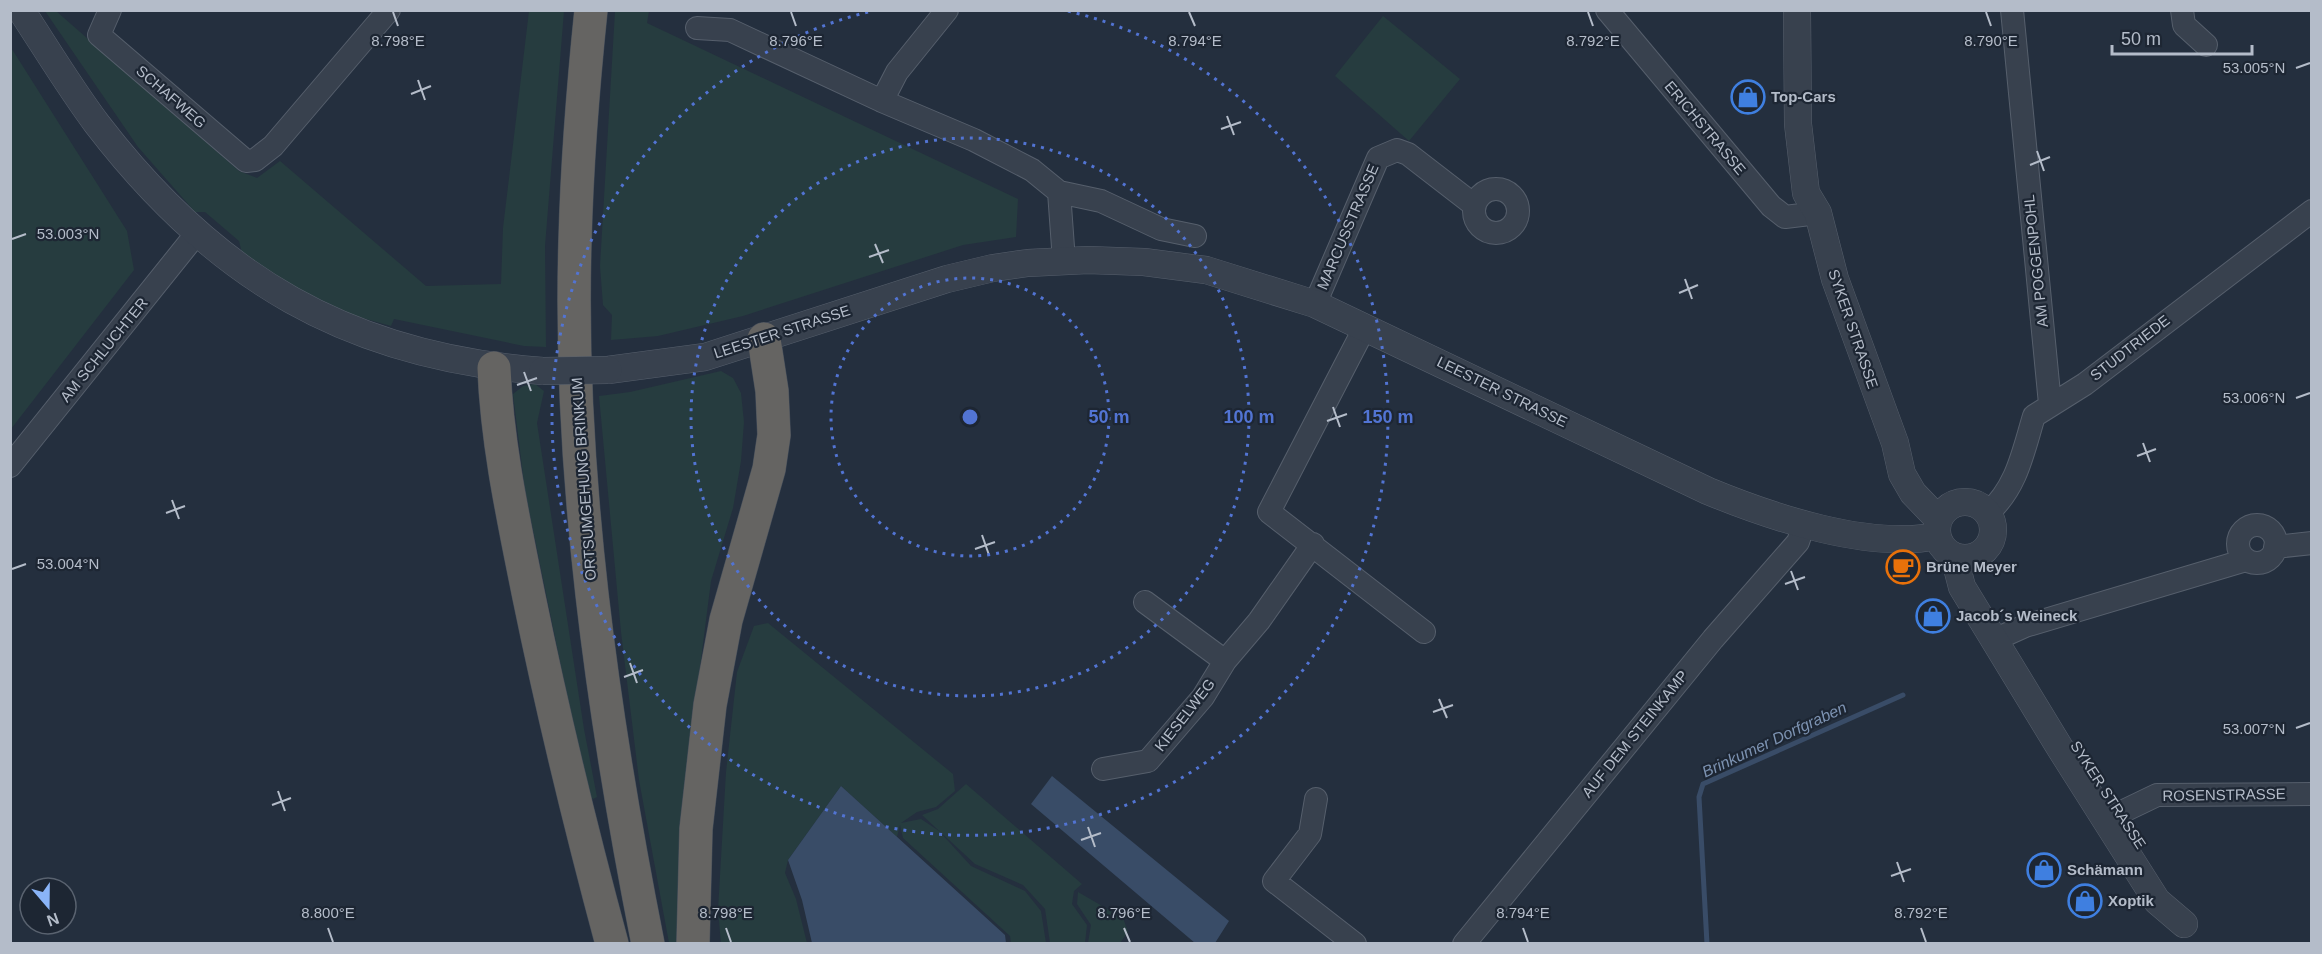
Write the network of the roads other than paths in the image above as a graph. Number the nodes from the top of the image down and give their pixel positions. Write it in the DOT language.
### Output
graph roads {
  1 [pos="21,10"];
  2 [pos="110,10"];
  3 [pos="389,10"];
  4 [pos="591,10"];
  5 [pos="947,10"];
  6 [pos="1607,10"];
  7 [pos="1797,10"];
  8 [pos="2012,10"];
  9 [pos="2182,10"];
  10 [pos="697,28"];
  11 [pos="2206,45"];
  12 [pos="882,101"];
  13 [pos="1059,192"];
  14 [pos="1474,205"];
  15 [pos="2312,211"];
  16 [pos="1818,213"];
  17 [pos="197,233"];
  18 [pos="1195,236"];
  19 [pos="1064,261"];
  20 [pos="1315,304"];
  21 [pos="1365,327"];
  22 [pos="765,339"];
  23 [pos="494,368"];
  24 [pos="2050,404"];
  25 [pos="10,466"];
  26 [pos="1988,513"];
  27 [pos="1942,520"];
  28 [pos="1804,524"];
  29 [pos="2312,543"];
  30 [pos="1313,544"];
  31 [pos="2275,547"];
  32 [pos="1966,556"];
  33 [pos="2246,560"];
  34 [pos="1145,602"];
  35 [pos="1424,632"];
  36 [pos="1994,640"];
  37 [pos="1225,661"];
  38 [pos="1103,770"];
  39 [pos="2312,794"];
  40 [pos="1316,799"];
  41 [pos="2112,815"];
  42 [pos="2190,934"];
  43 [pos="612,944"];
  44 [pos="648,944"];
  45 [pos="693,944"];
  46 [pos="1355,944"];
  47 [pos="1464,944"];
  1 -- 17 [label="street, LEESTER STRASSE"];
  2 -- 3 [label="street, SCHAFWEG"];
  4 -- 44 [label="highway, ORTSUMGEHUNG BRINKUM"];
  5 -- 12 [label="street"];
  6 -- 16 [label="street, ERICHSTRASSE"];
  7 -- 16 [label="street, SYKER STRASSE"];
  8 -- 24 [label="street, AM POGGENPOHL"];
  9 -- 11 [label="street"];
  10 -- 12 [label="street"];
  12 -- 13 [label="street"];
  13 -- 18 [label="street"];
  13 -- 19 [label="street"];
  14 -- 20 [label="street, MARCUSSTRASSE"];
  15 -- 24 [label="street, STUDTRIEDE"];
  16 -- 27 [label="street, SYKER STRASSE"];
  17 -- 23 [label="street, LEESTER STRASSE"];
  17 -- 25 [label="street, AM SCHLUCHTER"];
  19 -- 20 [label="street, LEESTER STRASSE"];
  19 -- 22 [label="street, LEESTER STRASSE"];
  20 -- 21 [label="street, LEESTER STRASSE"];
  21 -- 28 [label="street, LEESTER STRASSE"];
  21 -- 30 [label="street"];
  22 -- 23 [label="street, LEESTER STRASSE, bridge"];
  22 -- 45 [label="highway"];
  23 -- 43 [label="highway"];
  24 -- 26 [label="street, STUDTRIEDE"];
  26 -- 27 [label="street"];
  26 -- 32 [label="street"];
  27 -- 28 [label="street, LEESTER STRASSE"];
  27 -- 32 [label="street"];
  28 -- 47 [label="street, AUF DEM STEINKAMP"];
  29 -- 31 [label="street"];
  30 -- 35 [label="street"];
  30 -- 37 [label="street, KIESELWEG"];
  31 -- 33 [label="street"];
  31 -- 33 [label="street"];
  32 -- 36 [label="street, SYKER STRASSE"];
  33 -- 36 [label="street"];
  34 -- 37 [label="street"];
  36 -- 41 [label="street, SYKER STRASSE"];
  37 -- 38 [label="street, KIESELWEG"];
  39 -- 41 [label="street, ROSENSTRASSE"];
  40 -- 46 [label="street"];
  41 -- 42 [label="street, SYKER STRASSE"];
}
